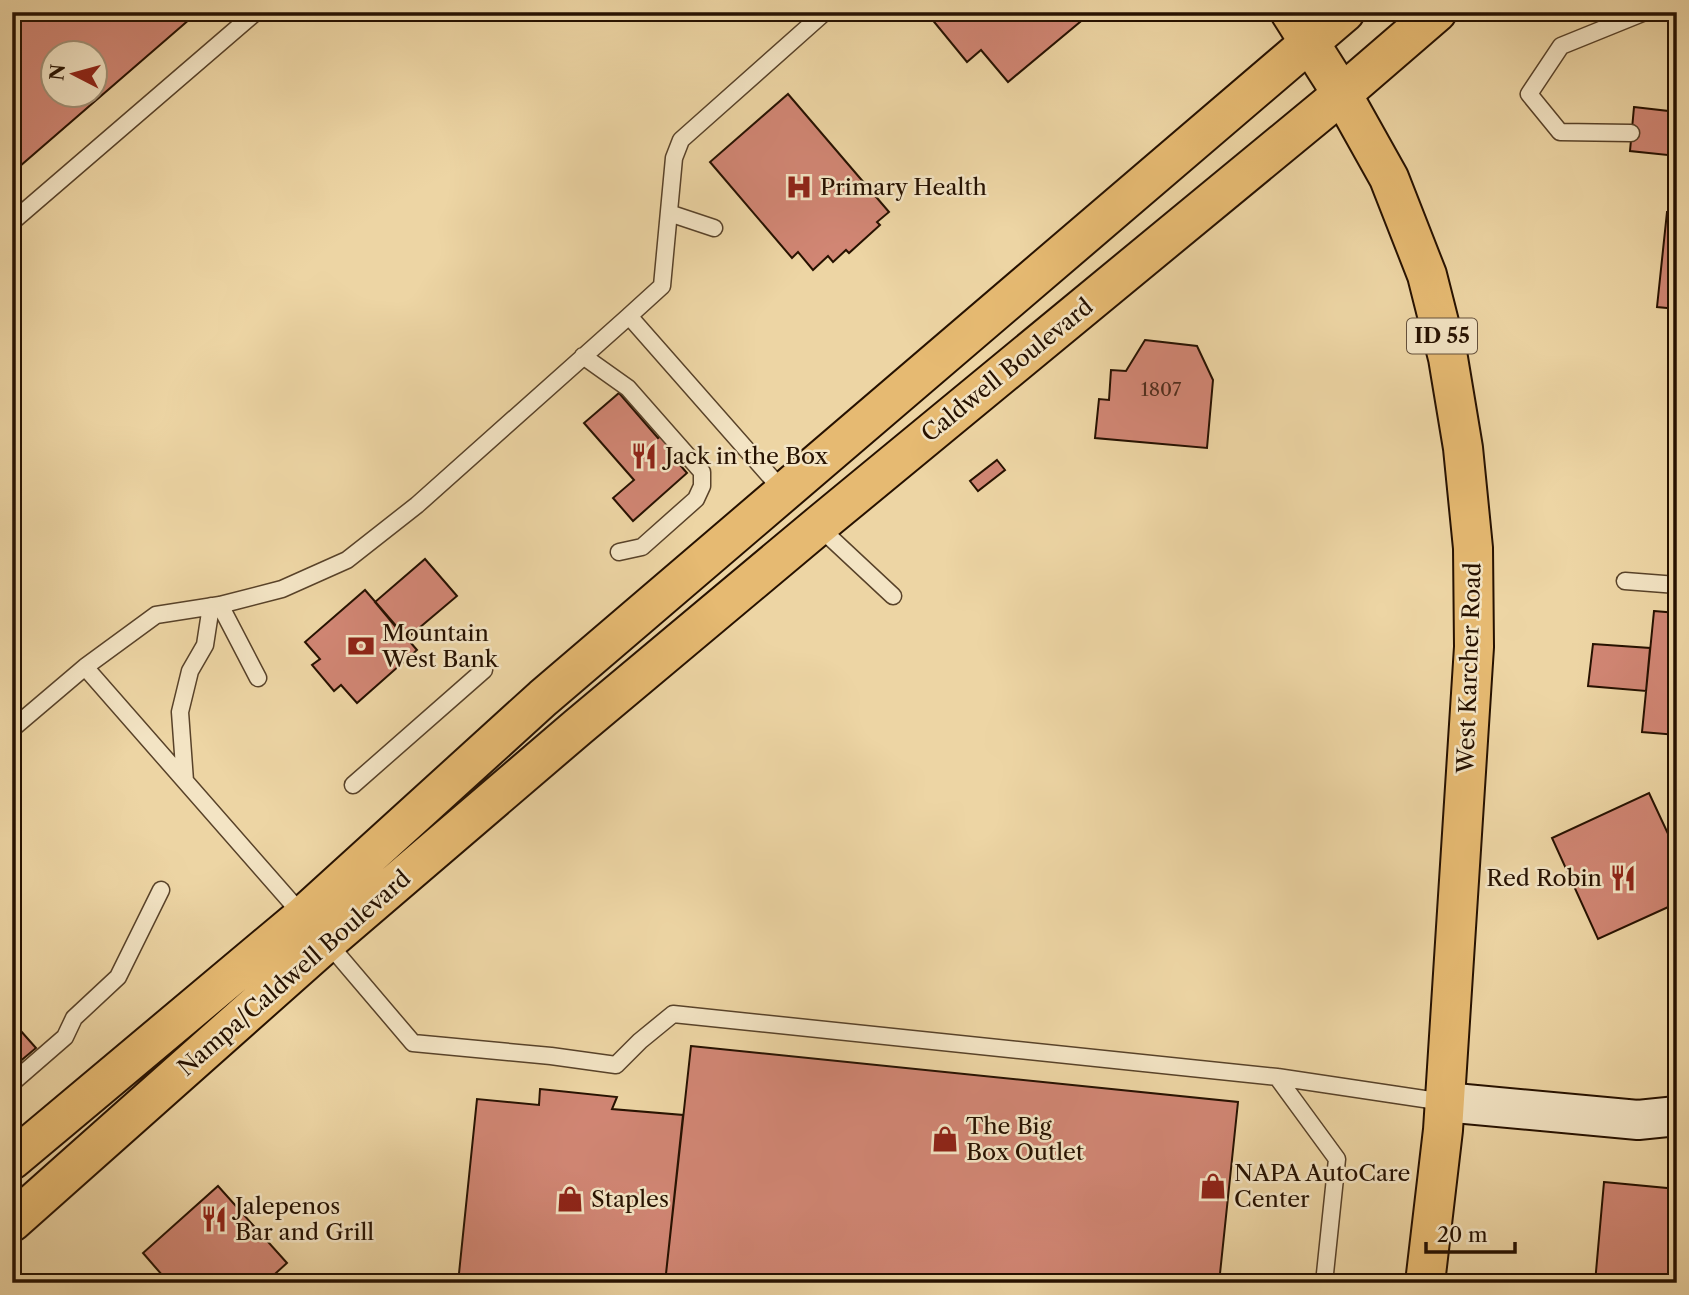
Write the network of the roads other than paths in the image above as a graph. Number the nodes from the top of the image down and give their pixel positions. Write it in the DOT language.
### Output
graph roads {
  1 [pos="256,12"];
  2 [pos="825,12"];
  3 [pos="1345,12"];
  4 [pos="1437,12"];
  5 [pos="1645,12"];
  6 [pos="1300,27"];
  7 [pos="1342,94"];
  8 [pos="1632,132"];
  9 [pos="669,213"];
  10 [pos="12,222"];
  11 [pos="714,228"];
  12 [pos="629,316"];
  13 [pos="583,356"];
  14 [pos="784,492"];
  15 [pos="818,526"];
  16 [pos="619,552"];
  17 [pos="1625,581"];
  18 [pos="1677,585"];
  19 [pos="893,596"];
  20 [pos="215,605"];
  21 [pos="85,667"];
  22 [pos="484,670"];
  23 [pos="258,678"];
  24 [pos="578,727"];
  25 [pos="12,729"];
  26 [pos="185,781"];
  27 [pos="353,785"];
  28 [pos="161,890"];
  29 [pos="315,929"];
  30 [pos="1277,1077"];
  31 [pos="12,1083"];
  32 [pos="1444,1102"];
  33 [pos="1677,1115"];
  34 [pos="1638,1121"];
  35 [pos="1677,1134"];
  36 [pos="12,1160"];
  37 [pos="12,1222"];
  38 [pos="1324,1283"];
  39 [pos="1425,1283"];
  1 -- 10 [label="lane"];
  2 -- 9 [label="lane"];
  3 -- 6 [label="main road"];
  4 -- 7 [label="main road, Caldwell Boulevard"];
  5 -- 8 [label="lane"];
  6 -- 7 [label="main road, West Karcher Road / ID 55"];
  6 -- 14 [label="main road"];
  7 -- 15 [label="main road, Caldwell Boulevard"];
  7 -- 32 [label="main road, West Karcher Road / ID 55"];
  9 -- 11 [label="lane"];
  9 -- 12 [label="lane"];
  12 -- 13 [label="lane"];
  12 -- 14 [label="lane"];
  13 -- 16 [label="lane"];
  13 -- 20 [label="lane"];
  14 -- 29 [label="main road, Nampa/Caldwell Boulevard"];
  15 -- 19 [label="lane"];
  15 -- 24 [label="main road, Caldwell Boulevard"];
  17 -- 18 [label="lane"];
  20 -- 21 [label="lane"];
  20 -- 23 [label="lane"];
  20 -- 26 [label="lane"];
  21 -- 25 [label="lane"];
  21 -- 26 [label="lane"];
  22 -- 27 [label="lane"];
  24 -- 29 [label="main road, Nampa/Caldwell Boulevard"];
  26 -- 29 [label="lane"];
  28 -- 31 [label="lane"];
  29 -- 30 [label="lane"];
  29 -- 36 [label="main road, Nampa/Caldwell Boulevard"];
  29 -- 37 [label="main road, Nampa/Caldwell Boulevard"];
  30 -- 32 [label="lane"];
  30 -- 38 [label="lane"];
  32 -- 34 [label="street"];
  32 -- 39 [label="main road, West Karcher Road / ID 55"];
  33 -- 34 [label="street"];
  34 -- 35 [label="lane"];
}
